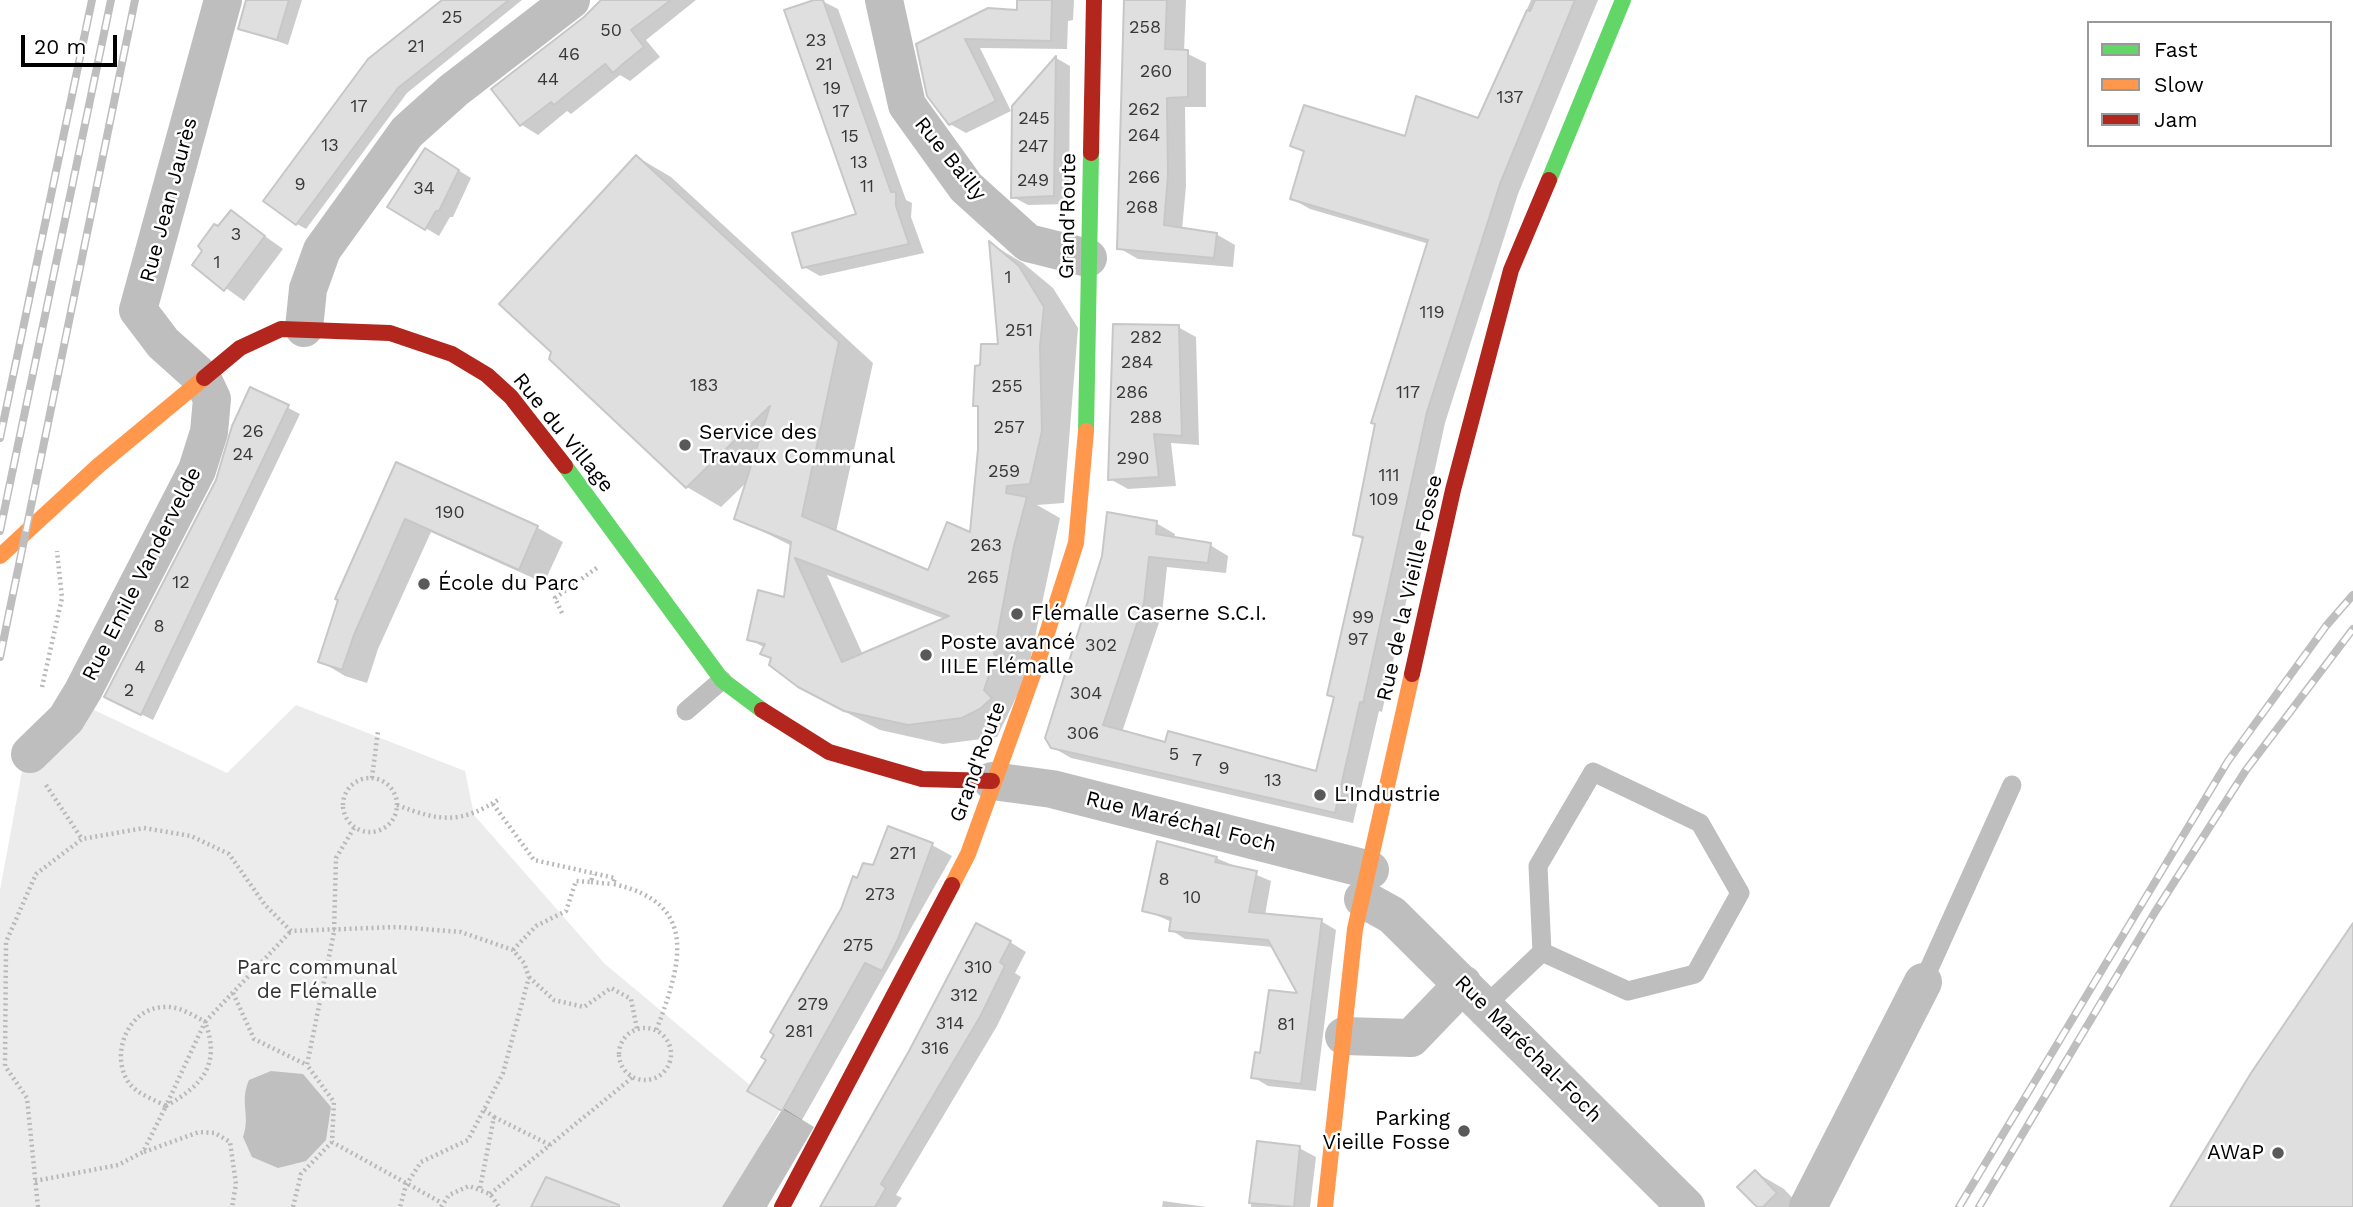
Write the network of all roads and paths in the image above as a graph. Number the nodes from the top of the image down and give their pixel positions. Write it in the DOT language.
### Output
graph roads {
  1 [pos="223,0"];
  2 [pos="571,0"];
  3 [pos="884,0"];
  4 [pos="1094,0"];
  5 [pos="1623,0"];
  6 [pos="1088,258"];
  7 [pos="304,328"];
  8 [pos="202,378"];
  9 [pos="57,542"];
  10 [pos="626,547"];
  11 [pos="0,556"];
  12 [pos="562,613"];
  13 [pos="722,681"];
  14 [pos="41,689"];
  15 [pos="686,711"];
  16 [pos="378,731"];
  17 [pos="30,754"];
  18 [pos="372,778"];
  19 [pos="992,781"];
  20 [pos="2012,785"];
  21 [pos="502,798"];
  22 [pos="493,804"];
  23 [pos="397,806"];
  24 [pos="354,828"];
  25 [pos="82,839"];
  26 [pos="593,874"];
  27 [pos="591,882"];
  28 [pos="614,884"];
  29 [pos="1366,884"];
  30 [pos="291,931"];
  31 [pos="334,932"];
  32 [pos="513,950"];
  33 [pos="1542,953"];
  34 [pos="529,977"];
  35 [pos="1923,982"];
  36 [pos="233,993"];
  37 [pos="1474,995"];
  38 [pos="205,1022"];
  39 [pos="638,1029"];
  40 [pos="656,1031"];
  41 [pos="1344,1036"];
  42 [pos="307,1065"];
  43 [pos="633,1077"];
  44 [pos="166,1106"];
  45 [pos="484,1110"];
  46 [pos="494,1117"];
  47 [pos="332,1142"];
  48 [pos="550,1145"];
  49 [pos="144,1152"];
  50 [pos="35,1181"];
  51 [pos="406,1185"];
  52 [pos="480,1188"];
  53 [pos="490,1194"];
  54 [pos="442,1205"];
  55 [pos="38,1207"];
  56 [pos="232,1207"];
  57 [pos="293,1207"];
  58 [pos="400,1207"];
  59 [pos="499,1207"];
  60 [pos="782,1207"];
  61 [pos="1325,1207"];
  62 [pos="1686,1207"];
  63 [pos="1808,1207"];
  1 -- 8 [label="street, Rue Jean Jaurès"];
  2 -- 7 [label="street"];
  3 -- 6 [label="street, Rue Bailly"];
  4 -- 6 [label="street, Grand'Route"];
  5 -- 29 [label="street, Rue de la Vieille Fosse"];
  6 -- 19 [label="street, Grand'Route"];
  7 -- 8 [label="street, Rue du Village"];
  7 -- 10 [label="street, Rue du Village"];
  8 -- 11 [label="street, Rue du Village"];
  8 -- 17 [label="street, Rue Emile Vandervelde"];
  9 -- 14 [label="path"];
  10 -- 12 [label="path"];
  10 -- 13 [label="street, Rue du Village"];
  13 -- 15 [label="lane"];
  13 -- 19 [label="street, Rue du Village"];
  16 -- 18 [label="path"];
  17 -- 25 [label="path"];
  18 -- 23 [label="path"];
  18 -- 24 [label="path"];
  19 -- 29 [label="street, Rue Maréchal Foch"];
  19 -- 60 [label="street, Grand'Route"];
  20 -- 35 [label="lane"];
  21 -- 22 [label="path"];
  22 -- 23 [label="path"];
  22 -- 26 [label="path"];
  23 -- 24 [label="path"];
  24 -- 31 [label="path"];
  25 -- 30 [label="path"];
  25 -- 50 [label="path"];
  26 -- 27 [label="path"];
  26 -- 28 [label="path"];
  27 -- 28 [label="path"];
  27 -- 32 [label="path"];
  28 -- 40 [label="path"];
  29 -- 37 [label="street, Rue Maréchal-Foch"];
  29 -- 41 [label="street, Rue de la Vieille Fosse"];
  30 -- 31 [label="path"];
  30 -- 36 [label="path"];
  31 -- 32 [label="path"];
  31 -- 42 [label="path"];
  32 -- 34 [label="path"];
  33 -- 33 [label="lane"];
  33 -- 37 [label="lane"];
  34 -- 39 [label="path"];
  34 -- 45 [label="path"];
  35 -- 63 [label="street"];
  36 -- 38 [label="path"];
  36 -- 42 [label="path"];
  37 -- 41 [label="street"];
  37 -- 62 [label="street, Rue Maréchal-Foch"];
  38 -- 44 [label="path"];
  38 -- 44 [label="path"];
  38 -- 44 [label="path"];
  39 -- 40 [label="path"];
  39 -- 43 [label="path"];
  40 -- 43 [label="path"];
  41 -- 61 [label="street, Rue de la Vieille Fosse"];
  42 -- 47 [label="path"];
  43 -- 48 [label="path"];
  44 -- 49 [label="path"];
  45 -- 46 [label="path"];
  45 -- 51 [label="path"];
  46 -- 48 [label="path"];
  46 -- 52 [label="path"];
  47 -- 51 [label="path"];
  47 -- 57 [label="path"];
  48 -- 53 [label="path"];
  49 -- 50 [label="path"];
  49 -- 56 [label="path"];
  50 -- 55 [label="path"];
  51 -- 54 [label="path"];
  51 -- 58 [label="path"];
  52 -- 53 [label="path"];
  52 -- 54 [label="path"];
  53 -- 59 [label="path"];
}
